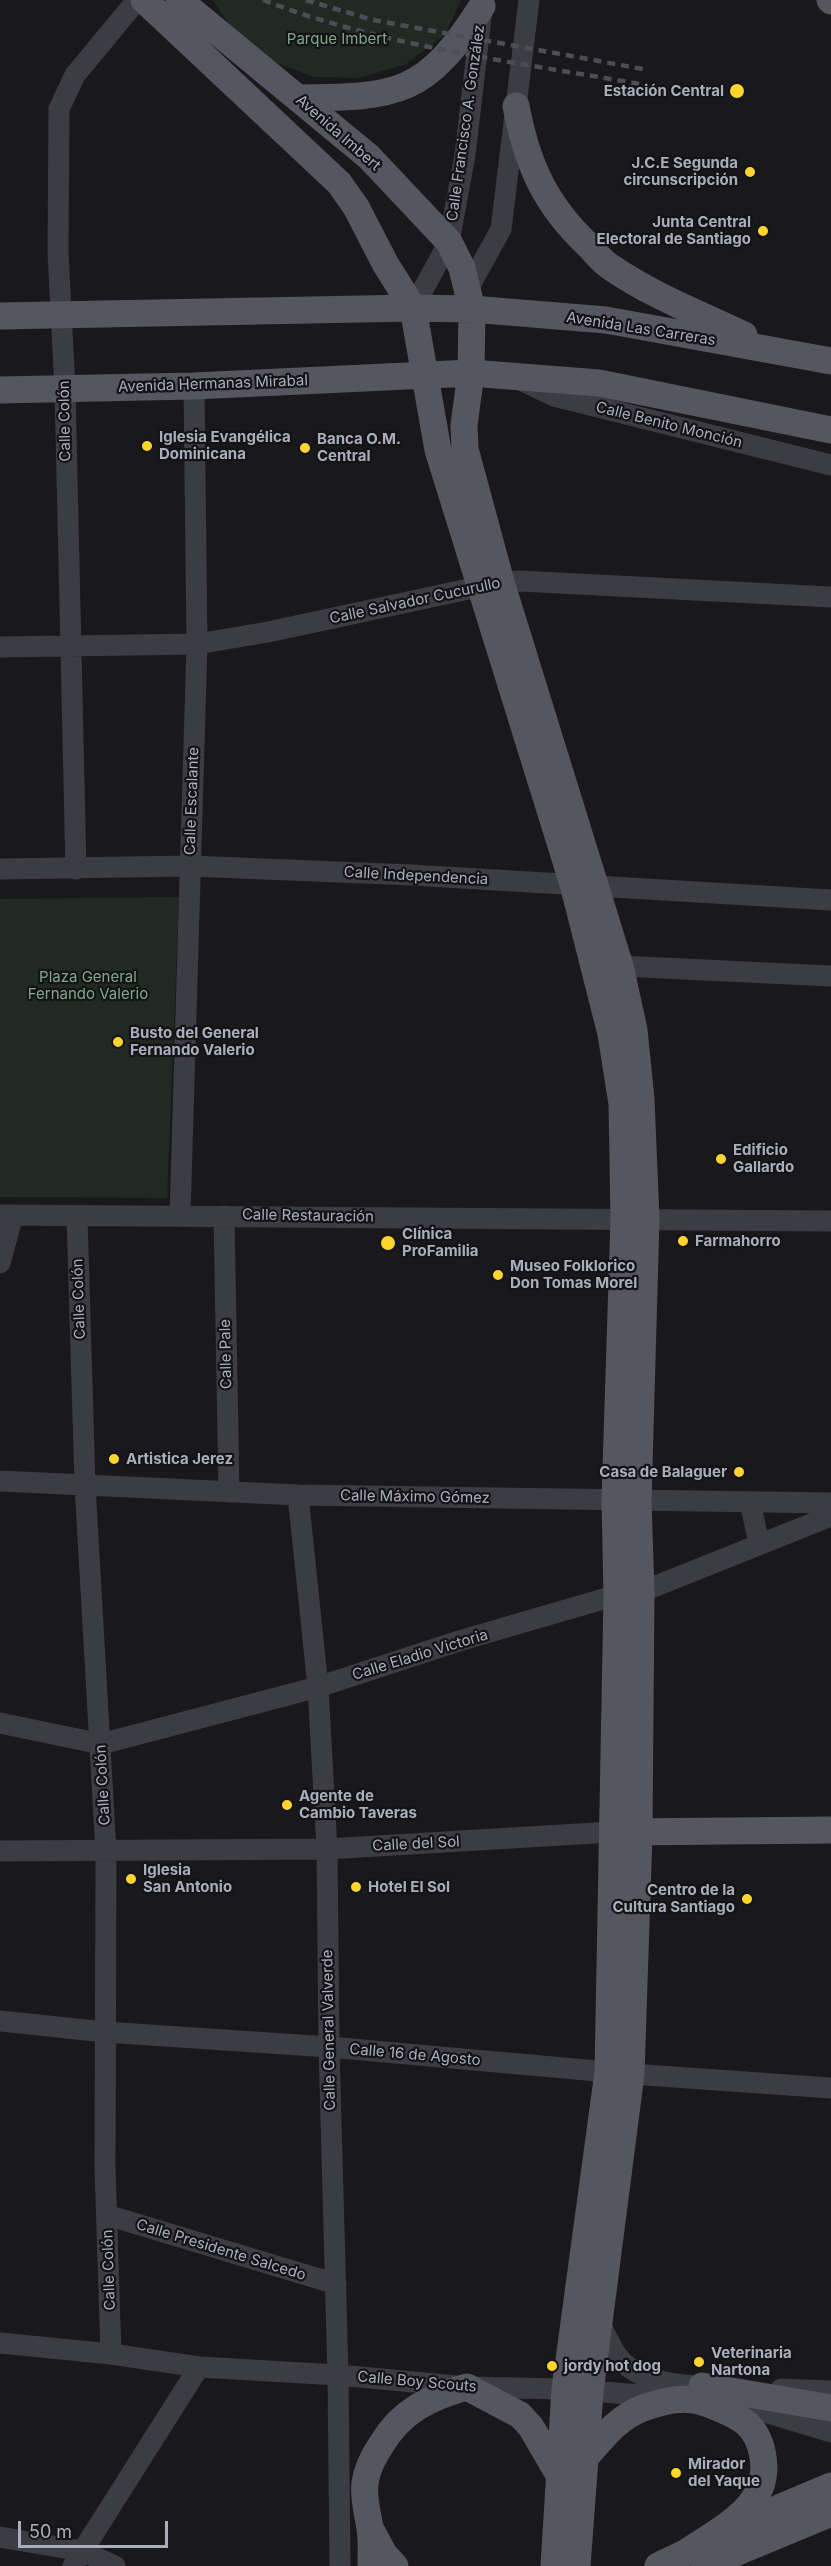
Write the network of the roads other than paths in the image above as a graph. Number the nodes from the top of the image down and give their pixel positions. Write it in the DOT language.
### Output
graph roads {
  1 [pos="137,0"];
  2 [pos="144,0"];
  3 [pos="179,0"];
  4 [pos="529,0"];
  5 [pos="482,3"];
  6 [pos="298,98"];
  7 [pos="516,106"];
  8 [pos="449,242"];
  9 [pos="470,299"];
  10 [pos="412,308"];
  11 [pos="62,314"];
  12 [pos="0,316"];
  13 [pos="780,352"];
  14 [pos="831,361"];
  15 [pos="471,373"];
  16 [pos="512,374"];
  17 [pos="425,375"];
  18 [pos="194,386"];
  19 [pos="65,389"];
  20 [pos="0,390"];
  21 [pos="831,430"];
  22 [pos="831,465"];
  23 [pos="491,583"];
  24 [pos="831,597"];
  25 [pos="196,644"];
  26 [pos="71,645"];
  27 [pos="0,646"];
  28 [pos="190,866"];
  29 [pos="0,869"];
  30 [pos="76,869"];
  31 [pos="584,885"];
  32 [pos="831,900"];
  33 [pos="609,970"];
  34 [pos="831,976"];
  35 [pos="7,1215"];
  36 [pos="180,1215"];
  37 [pos="77,1216"];
  38 [pos="224,1216"];
  39 [pos="635,1219"];
  40 [pos="831,1221"];
  41 [pos="0,1263"];
  42 [pos="0,1481"];
  43 [pos="85,1485"];
  44 [pos="229,1492"];
  45 [pos="298,1496"];
  46 [pos="626,1500"];
  47 [pos="750,1502"];
  48 [pos="831,1503"];
  49 [pos="831,1516"];
  50 [pos="759,1543"];
  51 [pos="629,1593"];
  52 [pos="318,1687"];
  53 [pos="0,1723"];
  54 [pos="101,1744"];
  55 [pos="831,1830"];
  56 [pos="612,1832"];
  57 [pos="639,1833"];
  58 [pos="327,1849"];
  59 [pos="0,1851"];
  60 [pos="106,1852"];
  61 [pos="0,2021"];
  62 [pos="105,2032"];
  63 [pos="329,2047"];
  64 [pos="620,2073"];
  65 [pos="831,2088"];
  66 [pos="107,2215"];
  67 [pos="336,2284"];
  68 [pos="600,2324"];
  69 [pos="0,2343"];
  70 [pos="111,2354"];
  71 [pos="199,2367"];
  72 [pos="338,2375"];
  73 [pos="467,2387"];
  74 [pos="578,2391"];
  75 [pos="831,2391"];
  76 [pos="697,2393"];
  77 [pos="831,2408"];
  78 [pos="831,2432"];
  79 [pos="585,2458"];
  80 [pos="559,2475"];
  81 [pos="831,2486"];
  82 [pos="831,2513"];
  83 [pos="370,2529"];
  84 [pos="0,2537"];
  85 [pos="77,2559"];
  86 [pos="566,2559"];
  87 [pos="696,2559"];
  88 [pos="115,2566"];
  89 [pos="340,2566"];
  90 [pos="371,2566"];
  91 [pos="395,2566"];
  92 [pos="658,2566"];
  1 -- 11 [label="street, Calle Colón"];
  2 -- 10 [label="main road"];
  3 -- 6 [label="main road, Avenida Imbert"];
  4 -- 7 [label="street"];
  5 -- 6 [label="main road"];
  5 -- 8 [label="street, Calle Francisco A. González"];
  6 -- 8 [label="main road, Avenida Imbert"];
  7 -- 9 [label="street"];
  7 -- 13 [label="main road"];
  8 -- 9 [label="main road, Avenida Imbert"];
  8 -- 10 [label="street, Calle Francisco A. González"];
  9 -- 10 [label="main road, Avenida Las Carreras"];
  9 -- 13 [label="main road, Avenida Las Carreras"];
  9 -- 15 [label="main road, Avenida Imbert"];
  10 -- 11 [label="main road"];
  10 -- 17 [label="main road"];
  11 -- 12 [label="main road"];
  11 -- 19 [label="street, Calle Colón"];
  13 -- 14 [label="main road, Avenida Las Carreras"];
  15 -- 16 [label="main road"];
  15 -- 17 [label="main road"];
  15 -- 23 [label="main road, Avenida Imbert"];
  16 -- 21 [label="main road"];
  16 -- 22 [label="street, Calle Benito Monción"];
  17 -- 18 [label="main road, Avenida Hermanas Mirabal"];
  17 -- 23 [label="main road"];
  18 -- 19 [label="main road, Avenida Hermanas Mirabal"];
  18 -- 25 [label="street, Calle Escalante"];
  19 -- 20 [label="main road, Avenida Hermanas Mirabal"];
  19 -- 26 [label="street, Calle Colón"];
  23 -- 24 [label="street, Calle Salvador Cucurullo"];
  23 -- 25 [label="street, Calle Salvador Cucurullo"];
  23 -- 31 [label="main road"];
  25 -- 26 [label="street, Calle Salvador Cucurullo"];
  25 -- 28 [label="street, Calle Escalante"];
  26 -- 27 [label="street, Calle Salvador Cucurullo"];
  26 -- 30 [label="street, Calle Colón"];
  28 -- 30 [label="street, Calle Independencia"];
  28 -- 31 [label="street, Calle Independencia"];
  28 -- 36 [label="street, Calle Escalante"];
  29 -- 30 [label="street, Calle Independencia"];
  31 -- 32 [label="street, Calle Independencia"];
  31 -- 33 [label="main road"];
  33 -- 34 [label="street"];
  33 -- 39 [label="main road"];
  35 -- 37 [label="street, Calle Restauración"];
  35 -- 41 [label="street"];
  36 -- 37 [label="street, Calle Restauración"];
  36 -- 38 [label="street, Calle Restauración"];
  37 -- 43 [label="street, Calle Colón"];
  38 -- 39 [label="street, Calle Restauración"];
  38 -- 44 [label="street, Calle Pale"];
  39 -- 40 [label="street, Calle Restauración"];
  39 -- 46 [label="main road"];
  42 -- 43 [label="street, Calle Máximo Gómez"];
  43 -- 44 [label="street, Calle Máximo Gómez"];
  43 -- 54 [label="street, Calle Colón"];
  44 -- 45 [label="street, Calle Máximo Gómez"];
  45 -- 46 [label="street, Calle Máximo Gómez"];
  45 -- 52 [label="street, Calle General Valverde"];
  46 -- 47 [label="street, Calle Máximo Gómez"];
  46 -- 51 [label="main road"];
  47 -- 48 [label="street, Calle Máximo Gómez"];
  47 -- 50 [label="street"];
  49 -- 50 [label="street, Calle Eladio Victoria"];
  50 -- 51 [label="street, Calle Eladio Victoria"];
  51 -- 52 [label="street, Calle Eladio Victoria"];
  51 -- 56 [label="main road"];
  51 -- 57 [label="main road"];
  52 -- 54 [label="street, Calle Eladio Victoria"];
  52 -- 58 [label="street, Calle General Valverde"];
  53 -- 54 [label="street, Calle Eladio Victoria"];
  54 -- 60 [label="street, Calle Colón"];
  55 -- 57 [label="main road, Calle del Sol"];
  56 -- 57 [label="main road, Calle del Sol"];
  56 -- 58 [label="street, Calle del Sol"];
  56 -- 64 [label="main road"];
  57 -- 64 [label="main road"];
  58 -- 60 [label="street, Calle del Sol"];
  58 -- 63 [label="street, Calle General Valverde"];
  59 -- 60 [label="street, Calle del Sol"];
  60 -- 62 [label="street, Calle Colón"];
  61 -- 62 [label="street, Calle 16 de Agosto"];
  62 -- 63 [label="street, Calle 16 de Agosto"];
  62 -- 66 [label="street, Calle Colón"];
  63 -- 64 [label="street, Calle 16 de Agosto"];
  63 -- 67 [label="street, Calle General Valverde"];
  64 -- 65 [label="street, Calle 16 de Agosto"];
  64 -- 68 [label="main road"];
  64 -- 74 [label="main road"];
  66 -- 67 [label="street, Calle Presidente Salcedo"];
  66 -- 70 [label="street, Calle Colón"];
  67 -- 72 [label="street, Calle General Valverde"];
  68 -- 74 [label="main road"];
  68 -- 76 [label="street, Calle Boy Scouts"];
  69 -- 70 [label="street, Calle Boy Scouts"];
  70 -- 71 [label="street, Calle Boy Scouts"];
  71 -- 72 [label="street, Calle Boy Scouts"];
  71 -- 85 [label="street"];
  72 -- 73 [label="street, Calle Boy Scouts"];
  72 -- 89 [label="street, Calle General Valverde"];
  73 -- 74 [label="street, Calle Boy Scouts"];
  73 -- 80 [label="main road"];
  73 -- 83 [label="main road"];
  74 -- 76 [label="street, Calle Boy Scouts"];
  74 -- 79 [label="main road"];
  74 -- 80 [label="main road"];
  75 -- 76 [label="street, Calle Boy Scouts"];
  76 -- 77 [label="main road"];
  76 -- 78 [label="street, Calle Boy Scouts"];
  76 -- 79 [label="main road"];
  76 -- 87 [label="main road"];
  79 -- 86 [label="main road"];
  80 -- 86 [label="main road"];
  81 -- 87 [label="main road"];
  82 -- 87 [label="main road"];
  83 -- 90 [label="main road"];
  83 -- 91 [label="main road"];
  84 -- 85 [label="street"];
  85 -- 88 [label="street"];
  87 -- 92 [label="main road"];
}
